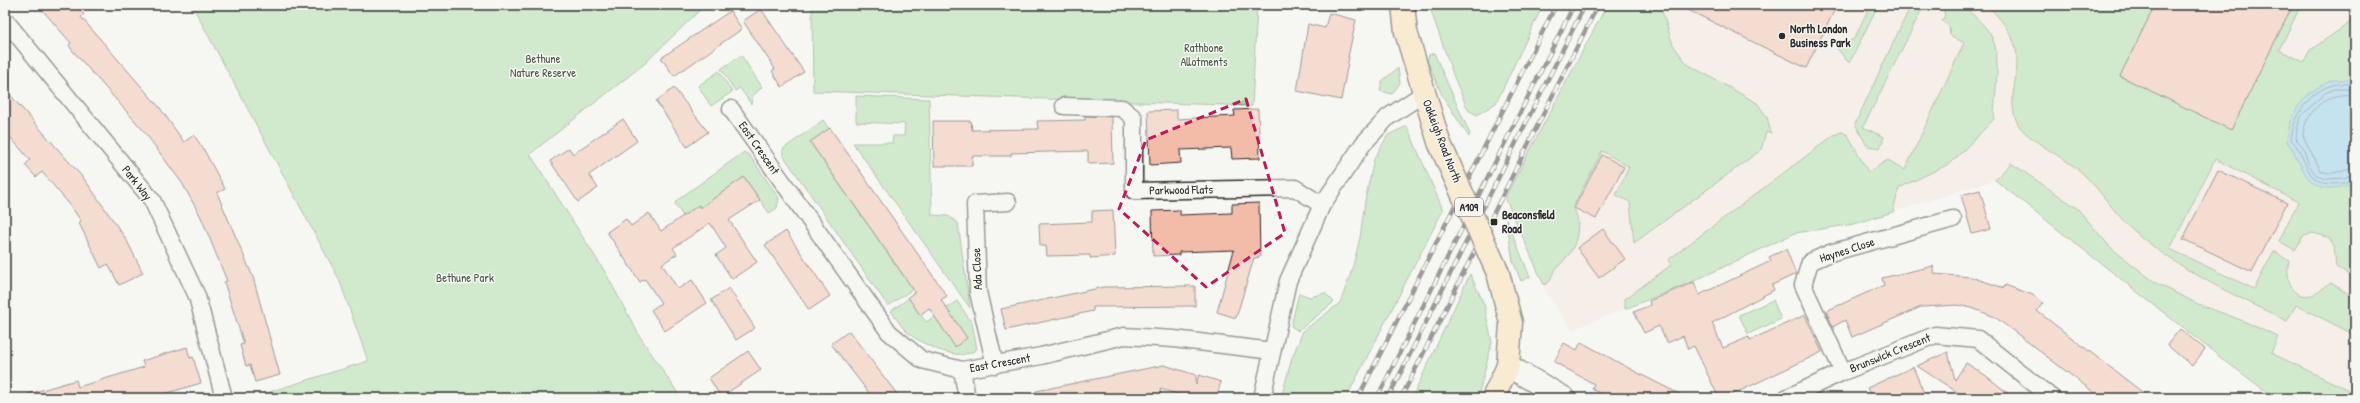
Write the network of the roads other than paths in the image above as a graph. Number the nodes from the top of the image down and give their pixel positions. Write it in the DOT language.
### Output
graph roads {
  1 [pos="1403,5"];
  2 [pos="5,20"];
  3 [pos="1423,94"];
  4 [pos="1064,106"];
  5 [pos="731,108"];
  6 [pos="1008,202"];
  7 [pos="1322,206"];
  8 [pos="1953,219"];
  9 [pos="1272,351"];
  10 [pos="995,365"];
  11 [pos="1508,366"];
  12 [pos="962,370"];
  13 [pos="1843,372"];
  14 [pos="224,398"];
  15 [pos="967,398"];
  16 [pos="1262,398"];
  17 [pos="1493,398"];
  18 [pos="1564,398"];
  19 [pos="1786,398"];
  20 [pos="2052,398"];
  1 -- 3 [label="main road, Oakleigh Road North / A109"];
  2 -- 14 [label="street, Park Way"];
  3 -- 7 [label="street"];
  3 -- 11 [label="main road, Oakleigh Road North / A109, bridge"];
  4 -- 7 [label="street, Parkwood Flats"];
  5 -- 12 [label="street, East Crescent"];
  6 -- 10 [label="street, Ada Close"];
  7 -- 9 [label="street"];
  8 -- 13 [label="street, Haynes Close"];
  9 -- 10 [label="street, East Crescent"];
  9 -- 16 [label="street"];
  10 -- 12 [label="street, East Crescent"];
  11 -- 17 [label="main road, A109"];
  11 -- 18 [label="street"];
  12 -- 15 [label="street"];
  13 -- 19 [label="street, Brunswick Crescent"];
  13 -- 20 [label="street, Brunswick Crescent"];
}
